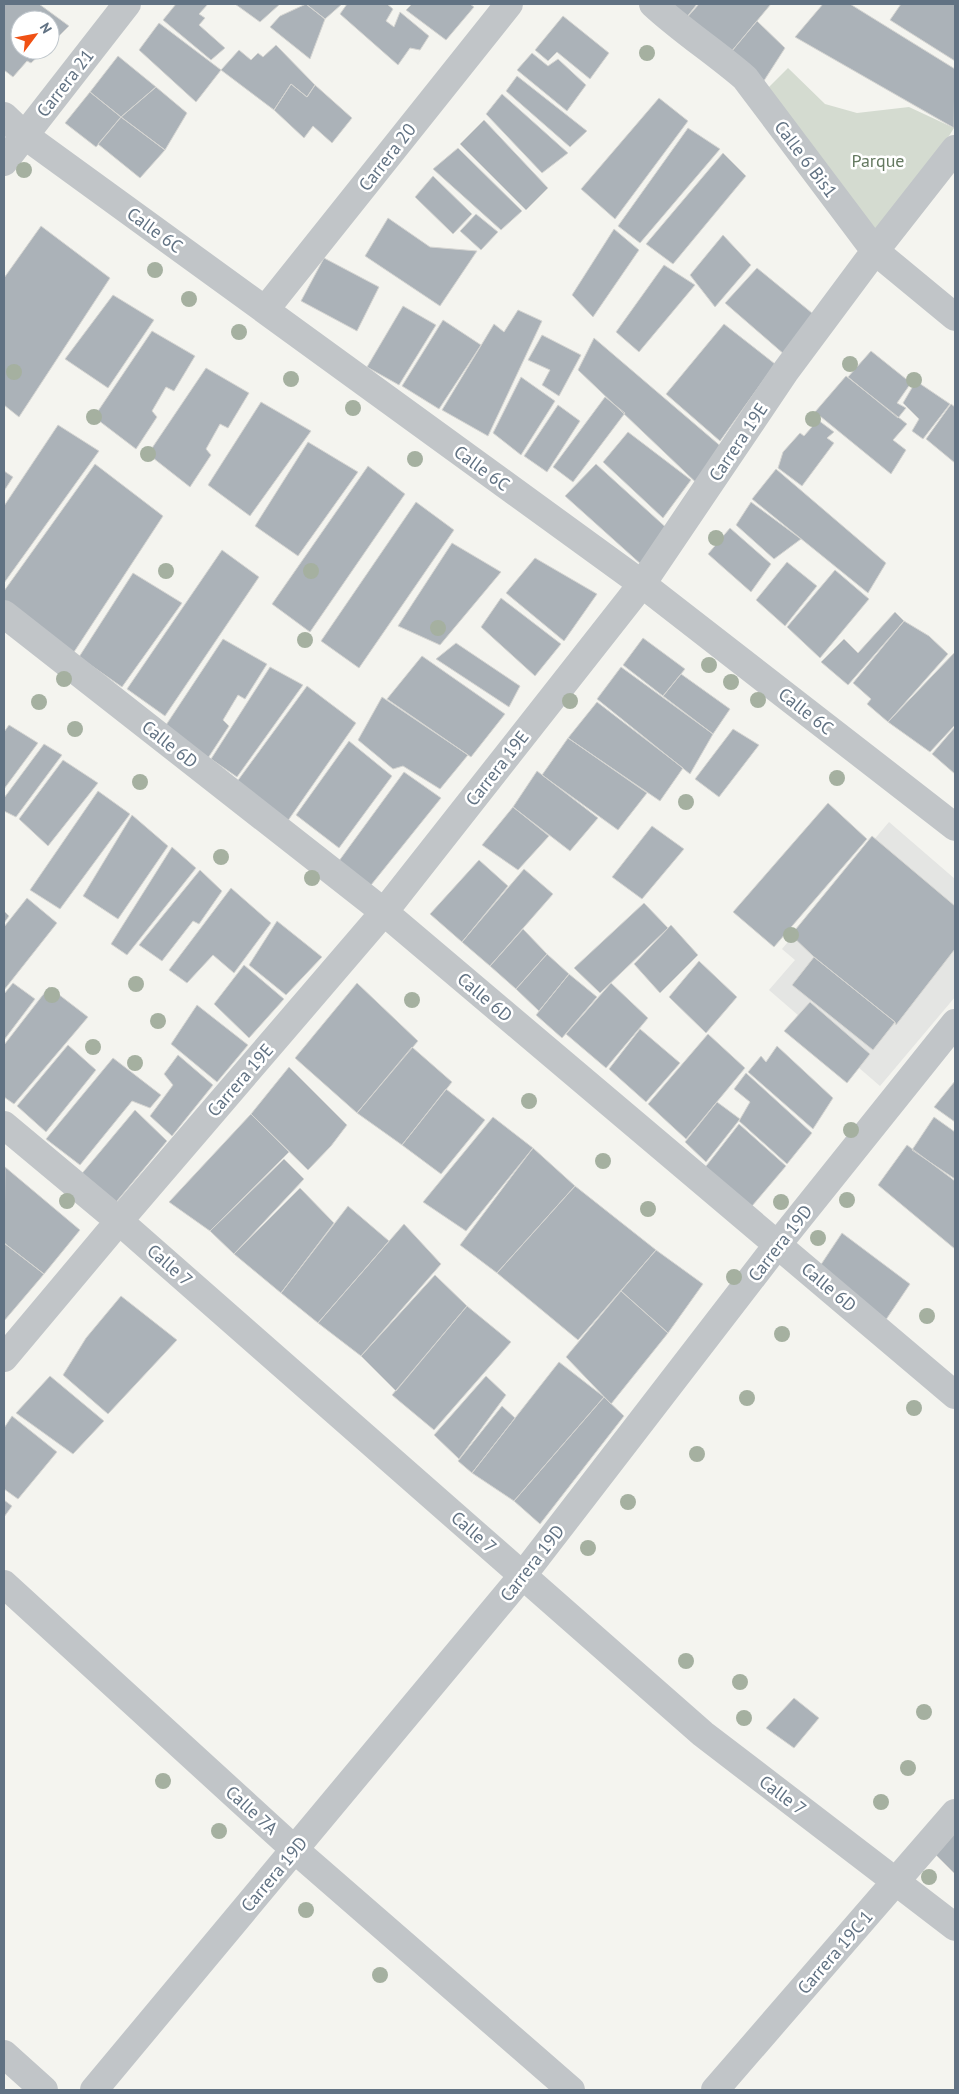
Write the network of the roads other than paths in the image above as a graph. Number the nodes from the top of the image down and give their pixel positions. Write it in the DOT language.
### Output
graph roads {
  1 [pos="127,4"];
  2 [pos="509,4"];
  3 [pos="653,4"];
  4 [pos="4,116"];
  5 [pos="24,136"];
  6 [pos="955,149"];
  7 [pos="4,162"];
  8 [pos="875,251"];
  9 [pos="265,310"];
  10 [pos="955,317"];
  11 [pos="642,584"];
  12 [pos="4,614"];
  13 [pos="955,827"];
  14 [pos="384,912"];
  15 [pos="955,1023"];
  16 [pos="4,1125"];
  17 [pos="119,1220"];
  18 [pos="778,1244"];
  19 [pos="4,1358"];
  20 [pos="955,1395"];
  21 [pos="523,1575"];
  22 [pos="4,1584"];
  23 [pos="955,1813"];
  24 [pos="294,1849"];
  25 [pos="896,1881"];
  26 [pos="955,1927"];
  27 [pos="4,2054"];
  28 [pos="44,2090"];
  29 [pos="94,2090"];
  30 [pos="572,2090"];
  31 [pos="715,2090"];
  1 -- 5 [label="street, Carrera 21"];
  2 -- 9 [label="street, Carrera 20"];
  3 -- 8 [label="street, Calle 6 Bis1"];
  4 -- 5 [label="street, Calle 6C"];
  5 -- 7 [label="street, Carrera 21"];
  5 -- 9 [label="street, Calle 6C"];
  6 -- 8 [label="street, Carrera 19E"];
  8 -- 10 [label="street, Calle 6 Bis1"];
  8 -- 11 [label="street, Carrera 19E"];
  9 -- 11 [label="street, Calle 6C"];
  11 -- 13 [label="street, Calle 6C"];
  11 -- 14 [label="street, Carrera 19E"];
  12 -- 14 [label="street, Calle 6D"];
  14 -- 17 [label="street, Carrera 19E"];
  14 -- 18 [label="street, Calle 6D"];
  15 -- 18 [label="street, Carrera 19D"];
  16 -- 17 [label="street, Calle 7"];
  17 -- 19 [label="street, Carrera 19E"];
  17 -- 21 [label="street, Calle 7"];
  18 -- 20 [label="street, Calle 6D"];
  18 -- 21 [label="street, Carrera 19D"];
  21 -- 24 [label="street, Carrera 19D"];
  21 -- 25 [label="street, Calle 7"];
  22 -- 24 [label="street, Calle 7A"];
  23 -- 25 [label="street, Carrera 19C 1"];
  24 -- 29 [label="street, Carrera 19D"];
  24 -- 30 [label="street, Calle 7A"];
  25 -- 26 [label="street, Calle 7"];
  25 -- 31 [label="street, Carrera 19C 1"];
  27 -- 28 [label="street"];
}
